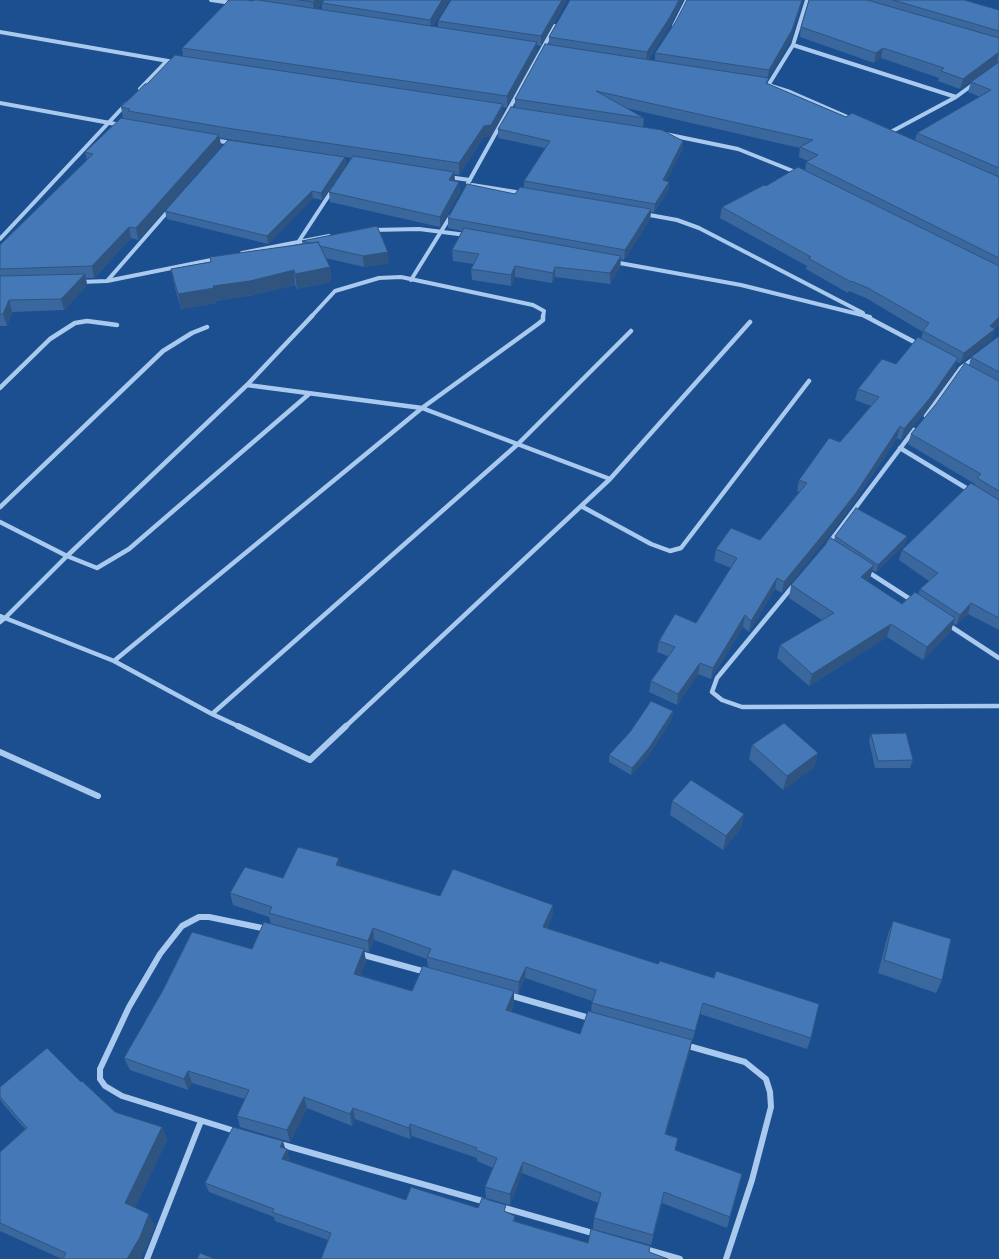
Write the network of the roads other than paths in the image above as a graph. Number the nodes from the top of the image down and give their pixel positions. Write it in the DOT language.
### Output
graph roads {
  1 [pos="211,0"];
  2 [pos="687,0"];
  3 [pos="807,0"];
  4 [pos="219,1"];
  5 [pos="238,4"];
  6 [pos="556,26"];
  7 [pos="672,29"];
  8 [pos="0,32"];
  9 [pos="793,45"];
  10 [pos="532,50"];
  11 [pos="541,52"];
  12 [pos="551,53"];
  13 [pos="167,61"];
  14 [pos="177,62"];
  15 [pos="978,81"];
  16 [pos="758,82"];
  17 [pos="769,84"];
  18 [pos="134,95"];
  19 [pos="956,97"];
  20 [pos="127,102"];
  21 [pos="0,103"];
  22 [pos="498,109"];
  23 [pos="508,110"];
  24 [pos="518,112"];
  25 [pos="861,122"];
  26 [pos="107,123"];
  27 [pos="126,126"];
  28 [pos="878,130"];
  29 [pos="662,133"];
  30 [pos="887,134"];
  31 [pos="895,137"];
  32 [pos="209,140"];
  33 [pos="228,143"];
  34 [pos="238,144"];
  35 [pos="222,150"];
  36 [pos="801,175"];
  37 [pos="440,176"];
  38 [pos="470,180"];
  39 [pos="336,184"];
  40 [pos="524,194"];
  41 [pos="170,208"];
  42 [pos="637,213"];
  43 [pos="450,215"];
  44 [pos="369,230"];
  45 [pos="442,231"];
  46 [pos="337,235"];
  47 [pos="471,236"];
  48 [pos="0,239"];
  49 [pos="299,241"];
  50 [pos="232,255"];
  51 [pos="222,257"];
  52 [pos="606,261"];
  53 [pos="411,280"];
  54 [pos="107,281"];
  55 [pos="75,282"];
  56 [pos="870,317"];
  57 [pos="750,322"];
  58 [pos="117,325"];
  59 [pos="207,327"];
  60 [pos="631,331"];
  61 [pos="928,349"];
  62 [pos="976,357"];
  63 [pos="952,363"];
  64 [pos="961,368"];
  65 [pos="968,372"];
  66 [pos="809,381"];
  67 [pos="247,385"];
  68 [pos="0,388"];
  69 [pos="309,394"];
  70 [pos="422,408"];
  71 [pos="924,419"];
  72 [pos="918,426"];
  73 [pos="518,444"];
  74 [pos="900,448"];
  75 [pos="610,479"];
  76 [pos="974,493"];
  77 [pos="581,506"];
  78 [pos="0,507"];
  79 [pos="0,522"];
  80 [pos="836,551"];
  81 [pos="67,556"];
  82 [pos="860,567"];
  83 [pos="797,582"];
  84 [pos="917,604"];
  85 [pos="2,617"];
  86 [pos="942,620"];
  87 [pos="0,622"];
  88 [pos="999,658"];
  89 [pos="114,661"];
  90 [pos="999,706"];
  91 [pos="212,714"];
  92 [pos="0,752"];
  93 [pos="98,796"];
  94 [pos="279,932"];
  95 [pos="349,951"];
  96 [pos="432,974"];
  97 [pos="498,992"];
  98 [pos="602,1021"];
  99 [pos="678,1042"];
  100 [pos="201,1121"];
  101 [pos="239,1132"];
  102 [pos="276,1143"];
  103 [pos="605,1237"];
  104 [pos="634,1245"];
  105 [pos="147,1259"];
  106 [pos="680,1259"];
  107 [pos="726,1259"];
  1 -- 4 [label="street"];
  2 -- 7 [label="street"];
  3 -- 9 [label="street"];
  4 -- 5 [label="street"];
  6 -- 11 [label="street"];
  8 -- 13 [label="street"];
  9 -- 17 [label="street"];
  9 -- 19 [label="street"];
  10 -- 11 [label="street"];
  11 -- 12 [label="street"];
  11 -- 23 [label="street"];
  13 -- 14 [label="street"];
  13 -- 18 [label="street"];
  15 -- 19 [label="street"];
  16 -- 17 [label="street"];
  17 -- 25 [label="street"];
  19 -- 30 [label="street"];
  20 -- 26 [label="street"];
  21 -- 26 [label="street"];
  22 -- 23 [label="street"];
  23 -- 24 [label="street"];
  23 -- 38 [label="street"];
  26 -- 27 [label="street"];
  26 -- 48 [label="street"];
  28 -- 30 [label="street"];
  29 -- 36 [label="street"];
  30 -- 31 [label="street"];
  32 -- 33 [label="street"];
  33 -- 34 [label="street"];
  33 -- 35 [label="street"];
  37 -- 38 [label="street"];
  38 -- 40 [label="street"];
  39 -- 49 [label="street"];
  41 -- 54 [label="street"];
  42 -- 56 [label="street"];
  43 -- 45 [label="street"];
  44 -- 45 [label="street"];
  45 -- 47 [label="street"];
  45 -- 53 [label="street"];
  46 -- 49 [label="street"];
  49 -- 50 [label="street"];
  51 -- 54 [label="street"];
  52 -- 56 [label="street"];
  53 -- 67 [label="street"];
  53 -- 70 [label="street"];
  54 -- 55 [label="street"];
  56 -- 61 [label="street"];
  57 -- 75 [label="street"];
  58 -- 68 [label="street"];
  59 -- 78 [label="street"];
  60 -- 73 [label="street"];
  62 -- 64 [label="street"];
  63 -- 64 [label="street"];
  64 -- 65 [label="street"];
  64 -- 71 [label="street"];
  66 -- 77 [label="street"];
  67 -- 69 [label="street"];
  67 -- 81 [label="street"];
  69 -- 70 [label="street"];
  69 -- 81 [label="street"];
  70 -- 73 [label="street"];
  70 -- 89 [label="street"];
  72 -- 74 [label="street"];
  73 -- 75 [label="street"];
  73 -- 91 [label="street"];
  74 -- 76 [label="street"];
  74 -- 80 [label="street"];
  75 -- 77 [label="street"];
  77 -- 91 [label="street"];
  79 -- 81 [label="street"];
  81 -- 85 [label="street"];
  82 -- 84 [label="street"];
  83 -- 90 [label="street"];
  85 -- 87 [label="street"];
  85 -- 89 [label="street"];
  86 -- 88 [label="street"];
  89 -- 91 [label="street"];
  92 -- 93 [label="street"];
  94 -- 100 [label="street"];
  95 -- 96 [label="street"];
  97 -- 98 [label="street"];
  99 -- 107 [label="street"];
  100 -- 101 [label="street"];
  100 -- 105 [label="street"];
  102 -- 103 [label="street"];
  104 -- 106 [label="street"];
}
